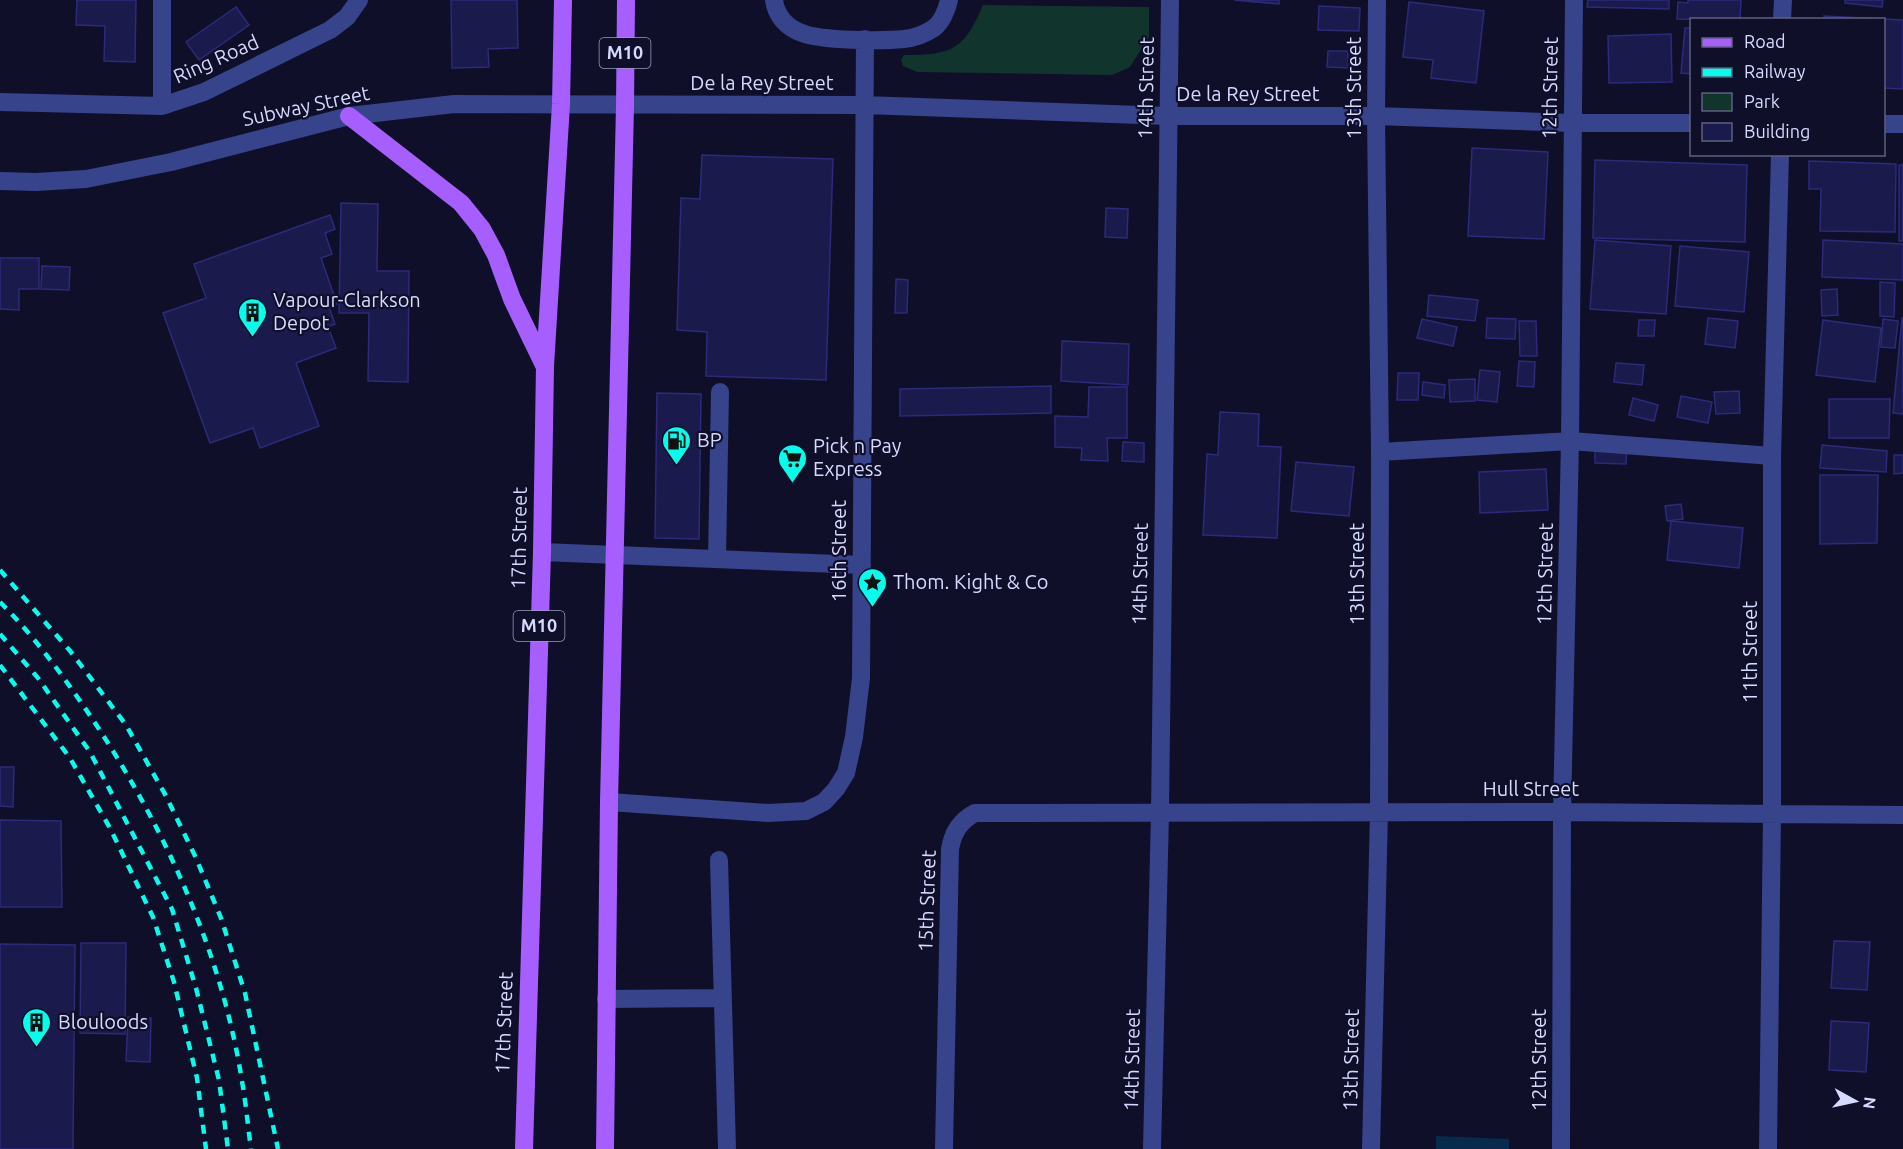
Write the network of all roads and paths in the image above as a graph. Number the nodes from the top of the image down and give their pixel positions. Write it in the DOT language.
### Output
graph roads {
  1 [pos="162,0"];
  2 [pos="359,0"];
  3 [pos="563,0"];
  4 [pos="626,0"];
  5 [pos="774,0"];
  6 [pos="949,0"];
  7 [pos="1170,0"];
  8 [pos="1377,0"];
  9 [pos="1574,0"];
  10 [pos="1783,0"];
  11 [pos="1782,18"];
  12 [pos="865,39"];
  13 [pos="0,102"];
  14 [pos="561,104"];
  15 [pos="865,105"];
  16 [pos="162,106"];
  17 [pos="625,106"];
  18 [pos="349,116"];
  19 [pos="1168,116"];
  20 [pos="1376,116"];
  21 [pos="1572,123"];
  22 [pos="1690,123"];
  23 [pos="1885,124"];
  24 [pos="1903,124"];
  25 [pos="1780,156"];
  26 [pos="0,181"];
  27 [pos="545,366"];
  28 [pos="720,392"];
  29 [pos="1570,441"];
  30 [pos="1380,452"];
  31 [pos="1772,456"];
  32 [pos="542,552"];
  33 [pos="615,555"];
  34 [pos="717,560"];
  35 [pos="862,565"];
  36 [pos="609,802"];
  37 [pos="1379,812"];
  38 [pos="1562,812"];
  39 [pos="1772,812"];
  40 [pos="1160,813"];
  41 [pos="1903,815"];
  42 [pos="718,860"];
  43 [pos="722,998"];
  44 [pos="606,999"];
  45 [pos="524,1149"];
  46 [pos="605,1149"];
  47 [pos="727,1149"];
  48 [pos="944,1149"];
  49 [pos="1152,1149"];
  50 [pos="1371,1149"];
  51 [pos="1562,1149"];
  52 [pos="1768,1149"];
  1 -- 16 [label="street"];
  2 -- 16 [label="street, Ring Road"];
  3 -- 14 [label="main road, 17th Street / M10"];
  4 -- 17 [label="main road, M10"];
  5 -- 12 [label="street"];
  6 -- 12 [label="street"];
  7 -- 19 [label="street, 14th Street"];
  8 -- 20 [label="street, 13th Street"];
  9 -- 21 [label="street, 12th Street"];
  10 -- 11 [label="street"];
  12 -- 15 [label="street, 16th Street"];
  13 -- 16 [label="street, Ring Road"];
  14 -- 17 [label="street, Subway Street"];
  14 -- 18 [label="street, Subway Street"];
  14 -- 27 [label="main road, 17th Street / M10"];
  15 -- 17 [label="street, De la Rey Street"];
  15 -- 19 [label="street, De la Rey Street"];
  15 -- 35 [label="street, 16th Street"];
  17 -- 33 [label="main road, M10"];
  18 -- 26 [label="street, Subway Street"];
  18 -- 27 [label="main road"];
  19 -- 20 [label="street, De la Rey Street"];
  19 -- 40 [label="street, 14th Street"];
  20 -- 21 [label="street, De la Rey Street"];
  20 -- 30 [label="street, 13th Street"];
  21 -- 22 [label="street, De la Rey Street"];
  21 -- 29 [label="street, 12th Street"];
  23 -- 24 [label="street"];
  25 -- 31 [label="street, 11th Street"];
  27 -- 32 [label="main road, 17th Street / M10"];
  28 -- 34 [label="street"];
  29 -- 30 [label="street"];
  29 -- 31 [label="street"];
  29 -- 38 [label="street, 12th Street"];
  30 -- 37 [label="street, 13th Street"];
  31 -- 39 [label="street, 11th Street"];
  32 -- 33 [label="street"];
  32 -- 45 [label="main road, 17th Street / M10"];
  33 -- 34 [label="street"];
  33 -- 36 [label="main road, M10"];
  34 -- 35 [label="street"];
  35 -- 36 [label="street, 16th Street"];
  36 -- 44 [label="main road, M10"];
  37 -- 38 [label="street, Hull Street"];
  37 -- 40 [label="street, Hull Street"];
  37 -- 50 [label="street, 13th Street"];
  38 -- 39 [label="street, Hull Street"];
  38 -- 51 [label="street, 12th Street"];
  39 -- 41 [label="street, Hull Street"];
  39 -- 52 [label="street, 11th Street"];
  40 -- 48 [label="street, 15th Street"];
  40 -- 49 [label="street, 14th Street"];
  42 -- 43 [label="street"];
  43 -- 44 [label="street"];
  43 -- 47 [label="street"];
  44 -- 46 [label="main road, M10"];
}
